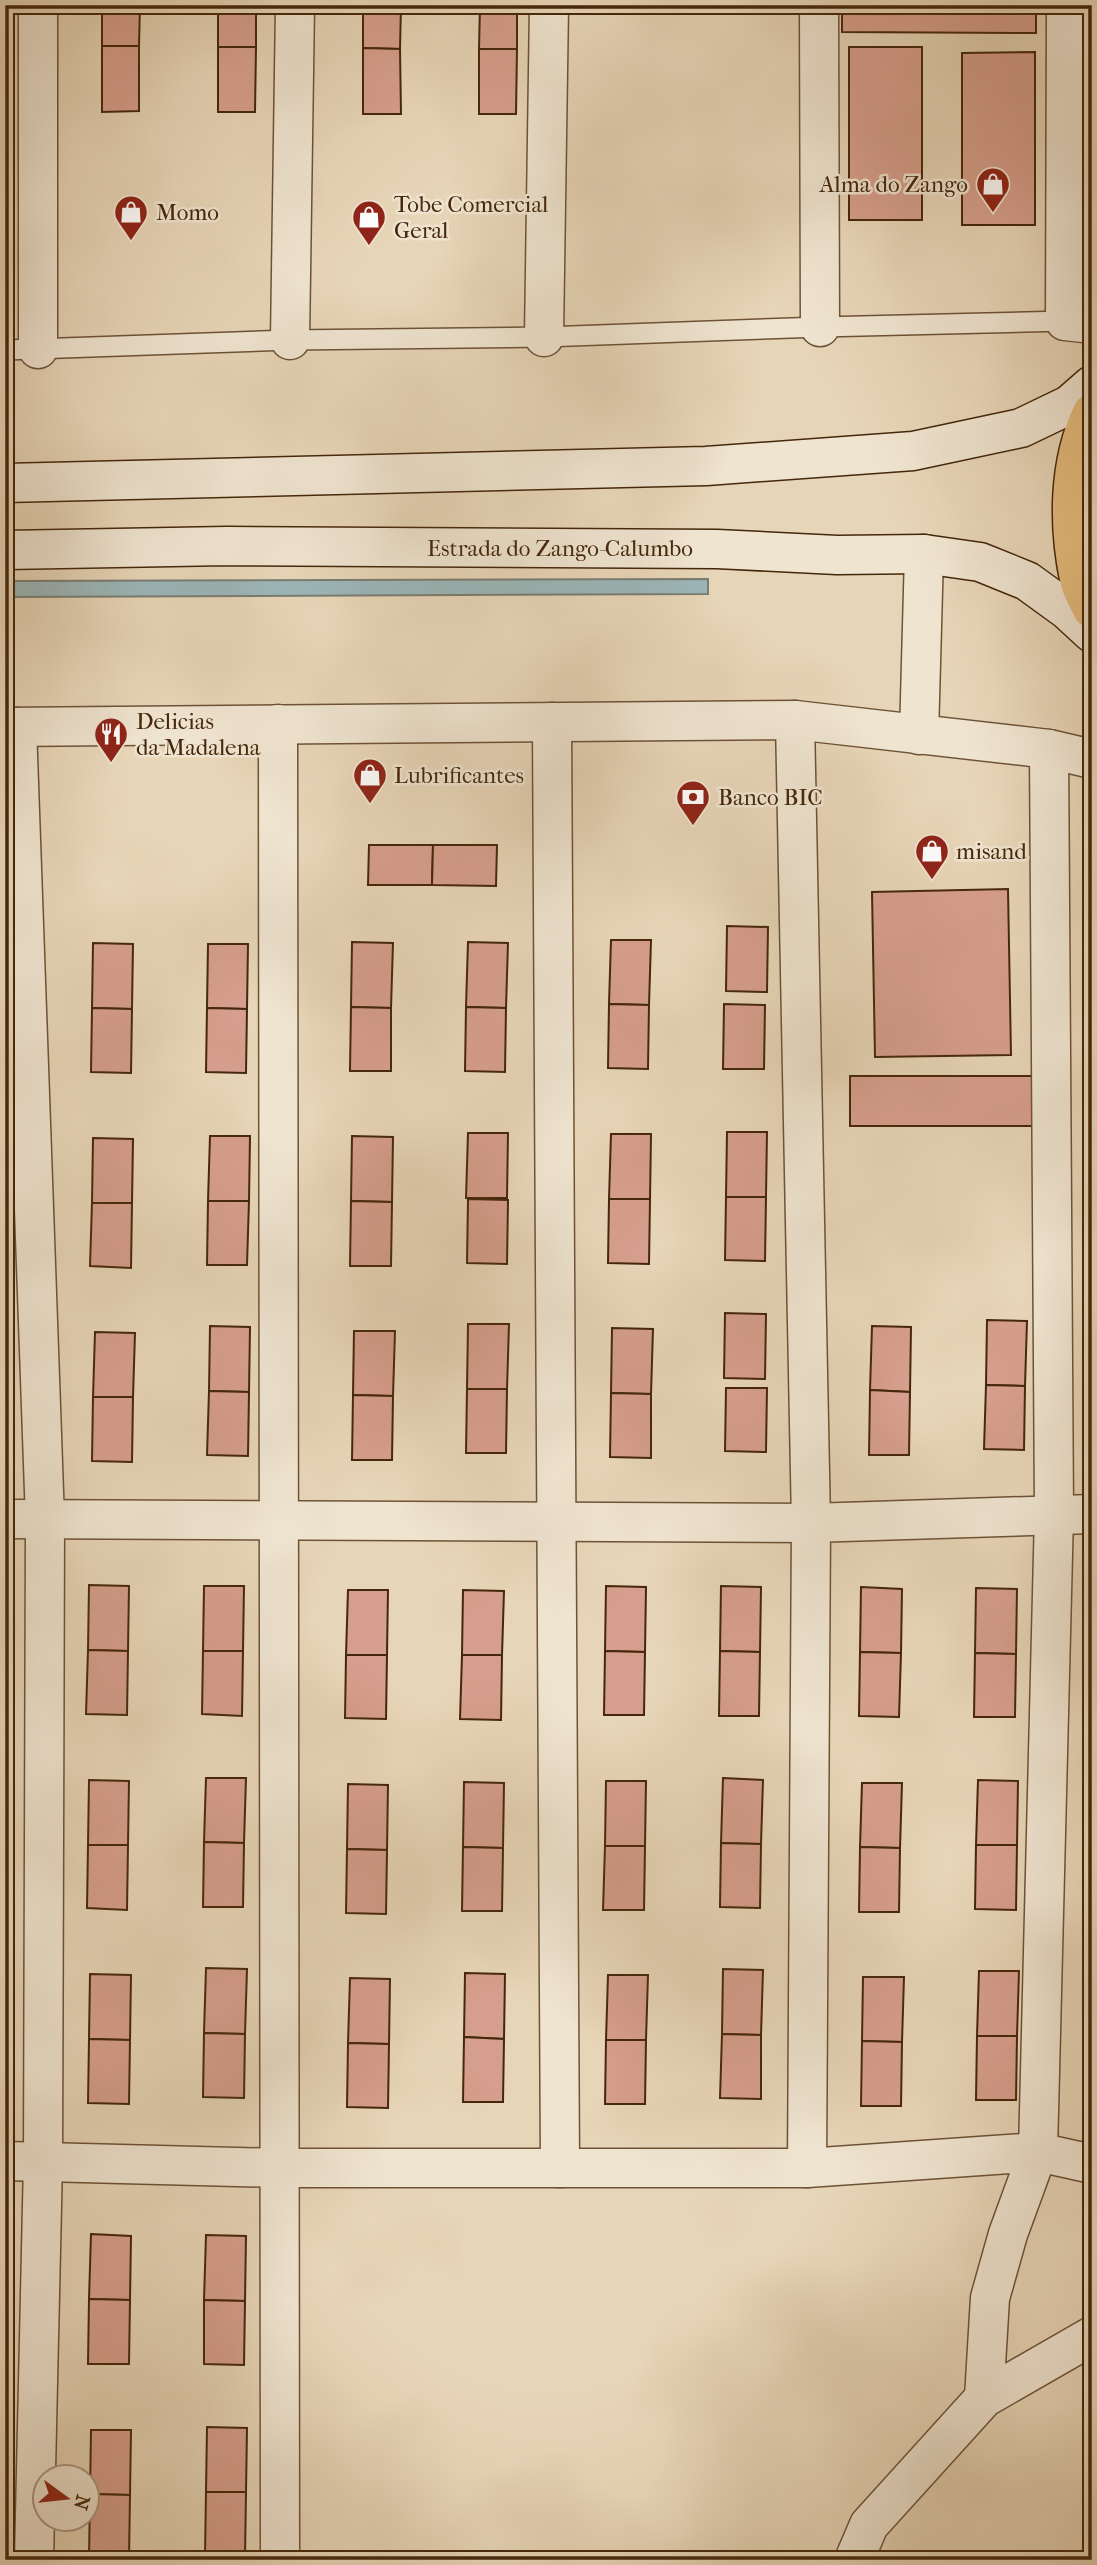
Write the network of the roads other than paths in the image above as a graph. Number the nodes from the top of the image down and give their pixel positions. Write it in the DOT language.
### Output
graph roads {
  1 [pos="38,5"];
  2 [pos="295,5"];
  3 [pos="549,5"];
  4 [pos="819,5"];
  5 [pos="1066,5"];
  6 [pos="1078,322"];
  7 [pos="820,327"];
  8 [pos="544,337"];
  9 [pos="290,340"];
  10 [pos="22,350"];
  11 [pos="1092,385"];
  12 [pos="1092,413"];
  13 [pos="5,483"];
  14 [pos="5,550"];
  15 [pos="924,554"];
  16 [pos="1092,609"];
  17 [pos="1092,633"];
  18 [pos="795,720"];
  19 [pos="552,722"];
  20 [pos="278,724"];
  21 [pos="11,727"];
  22 [pos="919,735"];
  23 [pos="1049,749"];
  24 [pos="1092,759"];
  25 [pos="1054,1514"];
  26 [pos="1092,1514"];
  27 [pos="5,1519"];
  28 [pos="279,1519"];
  29 [pos="45,1520"];
  30 [pos="556,1522"];
  31 [pos="811,1523"];
  32 [pos="1038,2152"];
  33 [pos="5,2161"];
  34 [pos="43,2161"];
  35 [pos="1092,2164"];
  36 [pos="279,2168"];
  37 [pos="560,2168"];
  38 [pos="807,2168"];
  39 [pos="1092,2336"];
  40 [pos="984,2398"];
  41 [pos="34,2560"];
  42 [pos="280,2560"];
  43 [pos="854,2560"];
  1 -- 10 [label="street"];
  2 -- 9 [label="street"];
  3 -- 8 [label="street"];
  4 -- 7 [label="street"];
  5 -- 6 [label="street"];
  6 -- 7 [label="lane"];
  7 -- 8 [label="lane"];
  8 -- 9 [label="lane"];
  9 -- 10 [label="lane"];
  11 -- 13 [label="street"];
  12 -- 16 [label="main road"];
  14 -- 15 [label="street, Estrada do Zango-Calumbo"];
  15 -- 17 [label="street, Estrada do Zango-Calumbo"];
  15 -- 22 [label="street"];
  18 -- 19 [label="street"];
  18 -- 22 [label="street"];
  18 -- 31 [label="street"];
  19 -- 20 [label="street"];
  19 -- 30 [label="street"];
  20 -- 21 [label="street"];
  20 -- 28 [label="street"];
  21 -- 29 [label="street"];
  22 -- 23 [label="street"];
  23 -- 24 [label="street"];
  23 -- 25 [label="street"];
  25 -- 26 [label="street"];
  25 -- 31 [label="street"];
  25 -- 32 [label="street"];
  27 -- 29 [label="street"];
  28 -- 29 [label="street"];
  28 -- 30 [label="street"];
  28 -- 36 [label="street"];
  29 -- 34 [label="street"];
  30 -- 31 [label="street"];
  30 -- 37 [label="street"];
  31 -- 38 [label="street"];
  32 -- 35 [label="street"];
  32 -- 38 [label="street"];
  32 -- 40 [label="street"];
  33 -- 34 [label="street"];
  34 -- 36 [label="street"];
  34 -- 41 [label="street"];
  36 -- 37 [label="street"];
  36 -- 42 [label="street"];
  37 -- 38 [label="street"];
  39 -- 40 [label="street"];
  40 -- 43 [label="street"];
}
